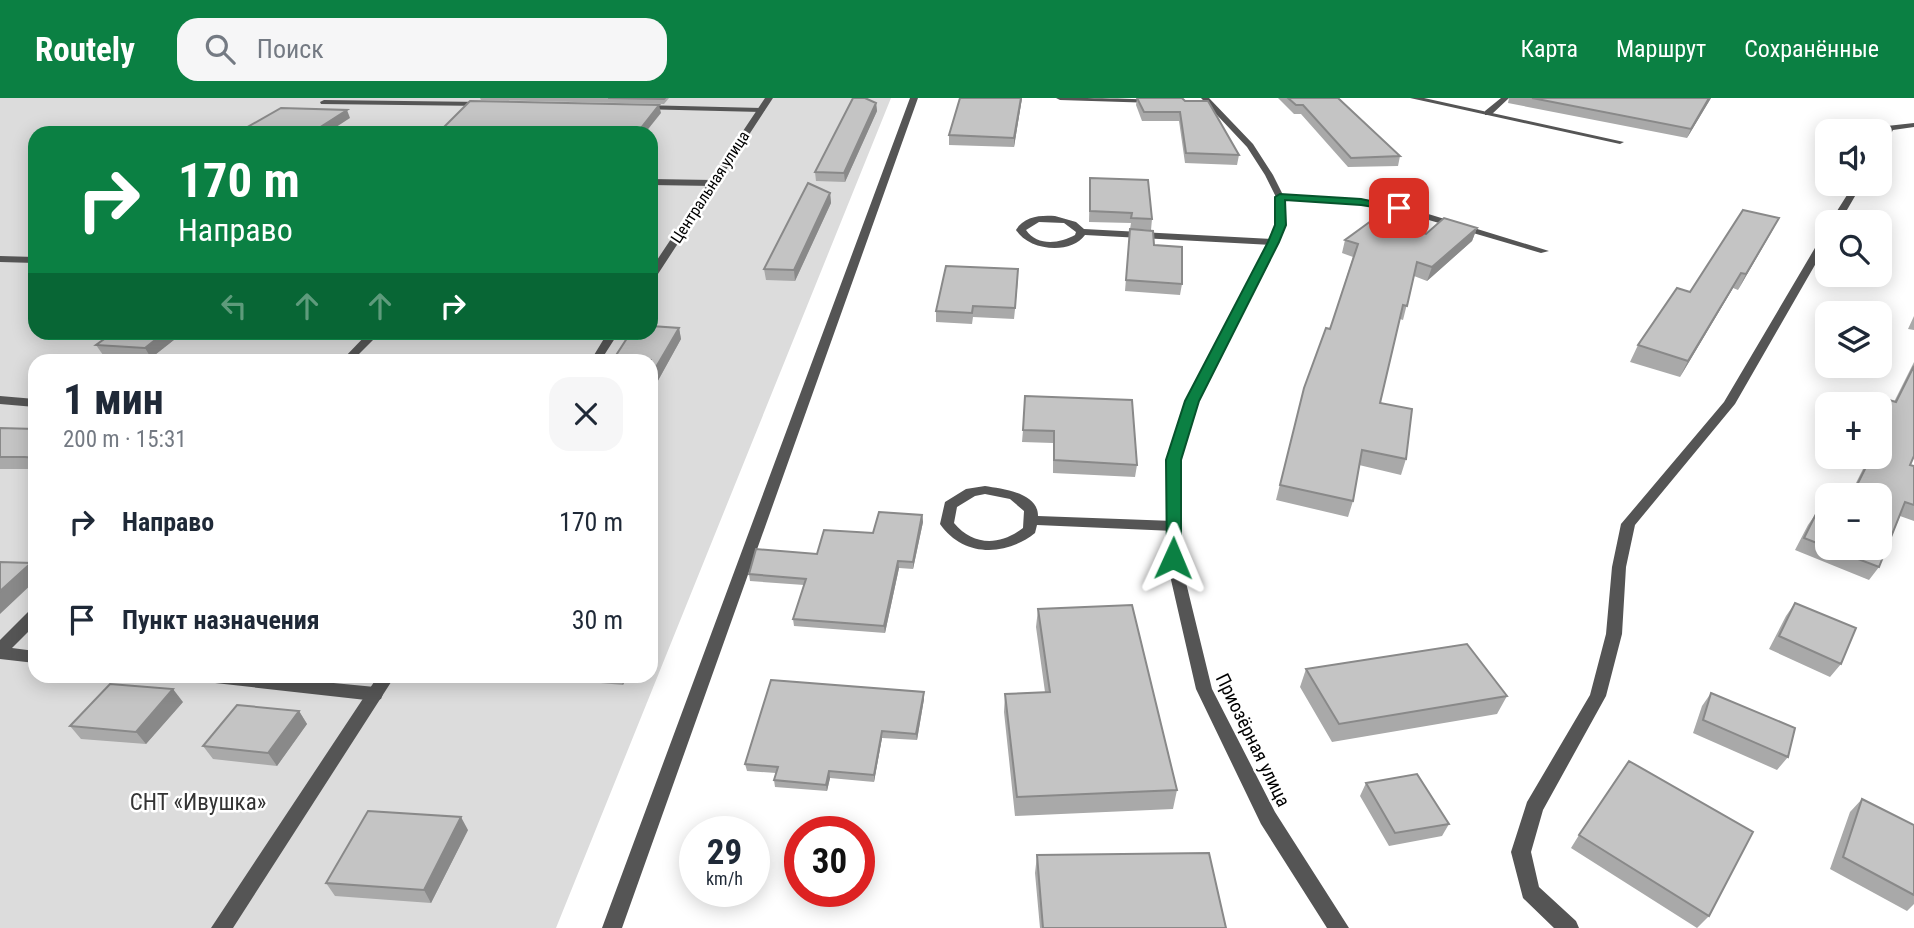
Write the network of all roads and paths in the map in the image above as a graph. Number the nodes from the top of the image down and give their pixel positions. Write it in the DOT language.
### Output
graph roads {
  1 [pos="769,98"];
  2 [pos="914,98"];
  3 [pos="1060,98"];
  4 [pos="1414,98"];
  5 [pos="1505,98"];
  6 [pos="471,101"];
  7 [pos="1203,101"];
  8 [pos="324,102"];
  9 [pos="1168,102"];
  10 [pos="498,104"];
  11 [pos="636,107"];
  12 [pos="761,110"];
  13 [pos="1488,113"];
  14 [pos="1914,125"];
  15 [pos="1892,128"];
  16 [pos="1620,142"];
  17 [pos="658,181"];
  18 [pos="713,183"];
  19 [pos="1280,197"];
  20 [pos="1081,232"];
  21 [pos="1273,242"];
  22 [pos="1544,251"];
  23 [pos="1815,257"];
  24 [pos="0,259"];
  25 [pos="28,260"];
  26 [pos="658,266"];
  27 [pos="368,340"];
  28 [pos="353,354"];
  29 [pos="0,400"];
  30 [pos="28,402"];
  31 [pos="1033,520"];
  32 [pos="1174,526"];
  33 [pos="28,622"];
  34 [pos="0,651"];
  35 [pos="28,656"];
  36 [pos="271,683"];
  37 [pos="382,683"];
  38 [pos="375,694"];
  39 [pos="221,928"];
  40 [pos="611,928"];
  41 [pos="1339,928"];
  42 [pos="1569,928"];
  1 -- 12 [label="street, Центральная улица"];
  2 -- 40 [label="street"];
  3 -- 9 [label="street"];
  4 -- 13 [label="street"];
  5 -- 13 [label="street"];
  6 -- 8 [label="street"];
  6 -- 10 [label="street"];
  7 -- 19 [label="street"];
  11 -- 12 [label="street"];
  12 -- 18 [label="street, Центральная улица"];
  13 -- 16 [label="street"];
  14 -- 15 [label="street"];
  17 -- 18 [label="street"];
  18 -- 26 [label="street, Центральная улица"];
  19 -- 21 [label="street, Приозёрная улица"];
  19 -- 22 [label="street"];
  20 -- 20 [label="street"];
  20 -- 21 [label="street"];
  21 -- 32 [label="street, Приозёрная улица"];
  23 -- 42 [label="street"];
  24 -- 25 [label="street"];
  27 -- 28 [label="street"];
  29 -- 30 [label="street"];
  31 -- 31 [label="street"];
  31 -- 32 [label="street"];
  32 -- 41 [label="street, Приозёрная улица"];
  33 -- 34 [label="street"];
  34 -- 35 [label="street"];
  36 -- 38 [label="street"];
  37 -- 38 [label="street"];
  38 -- 39 [label="street"];
}
